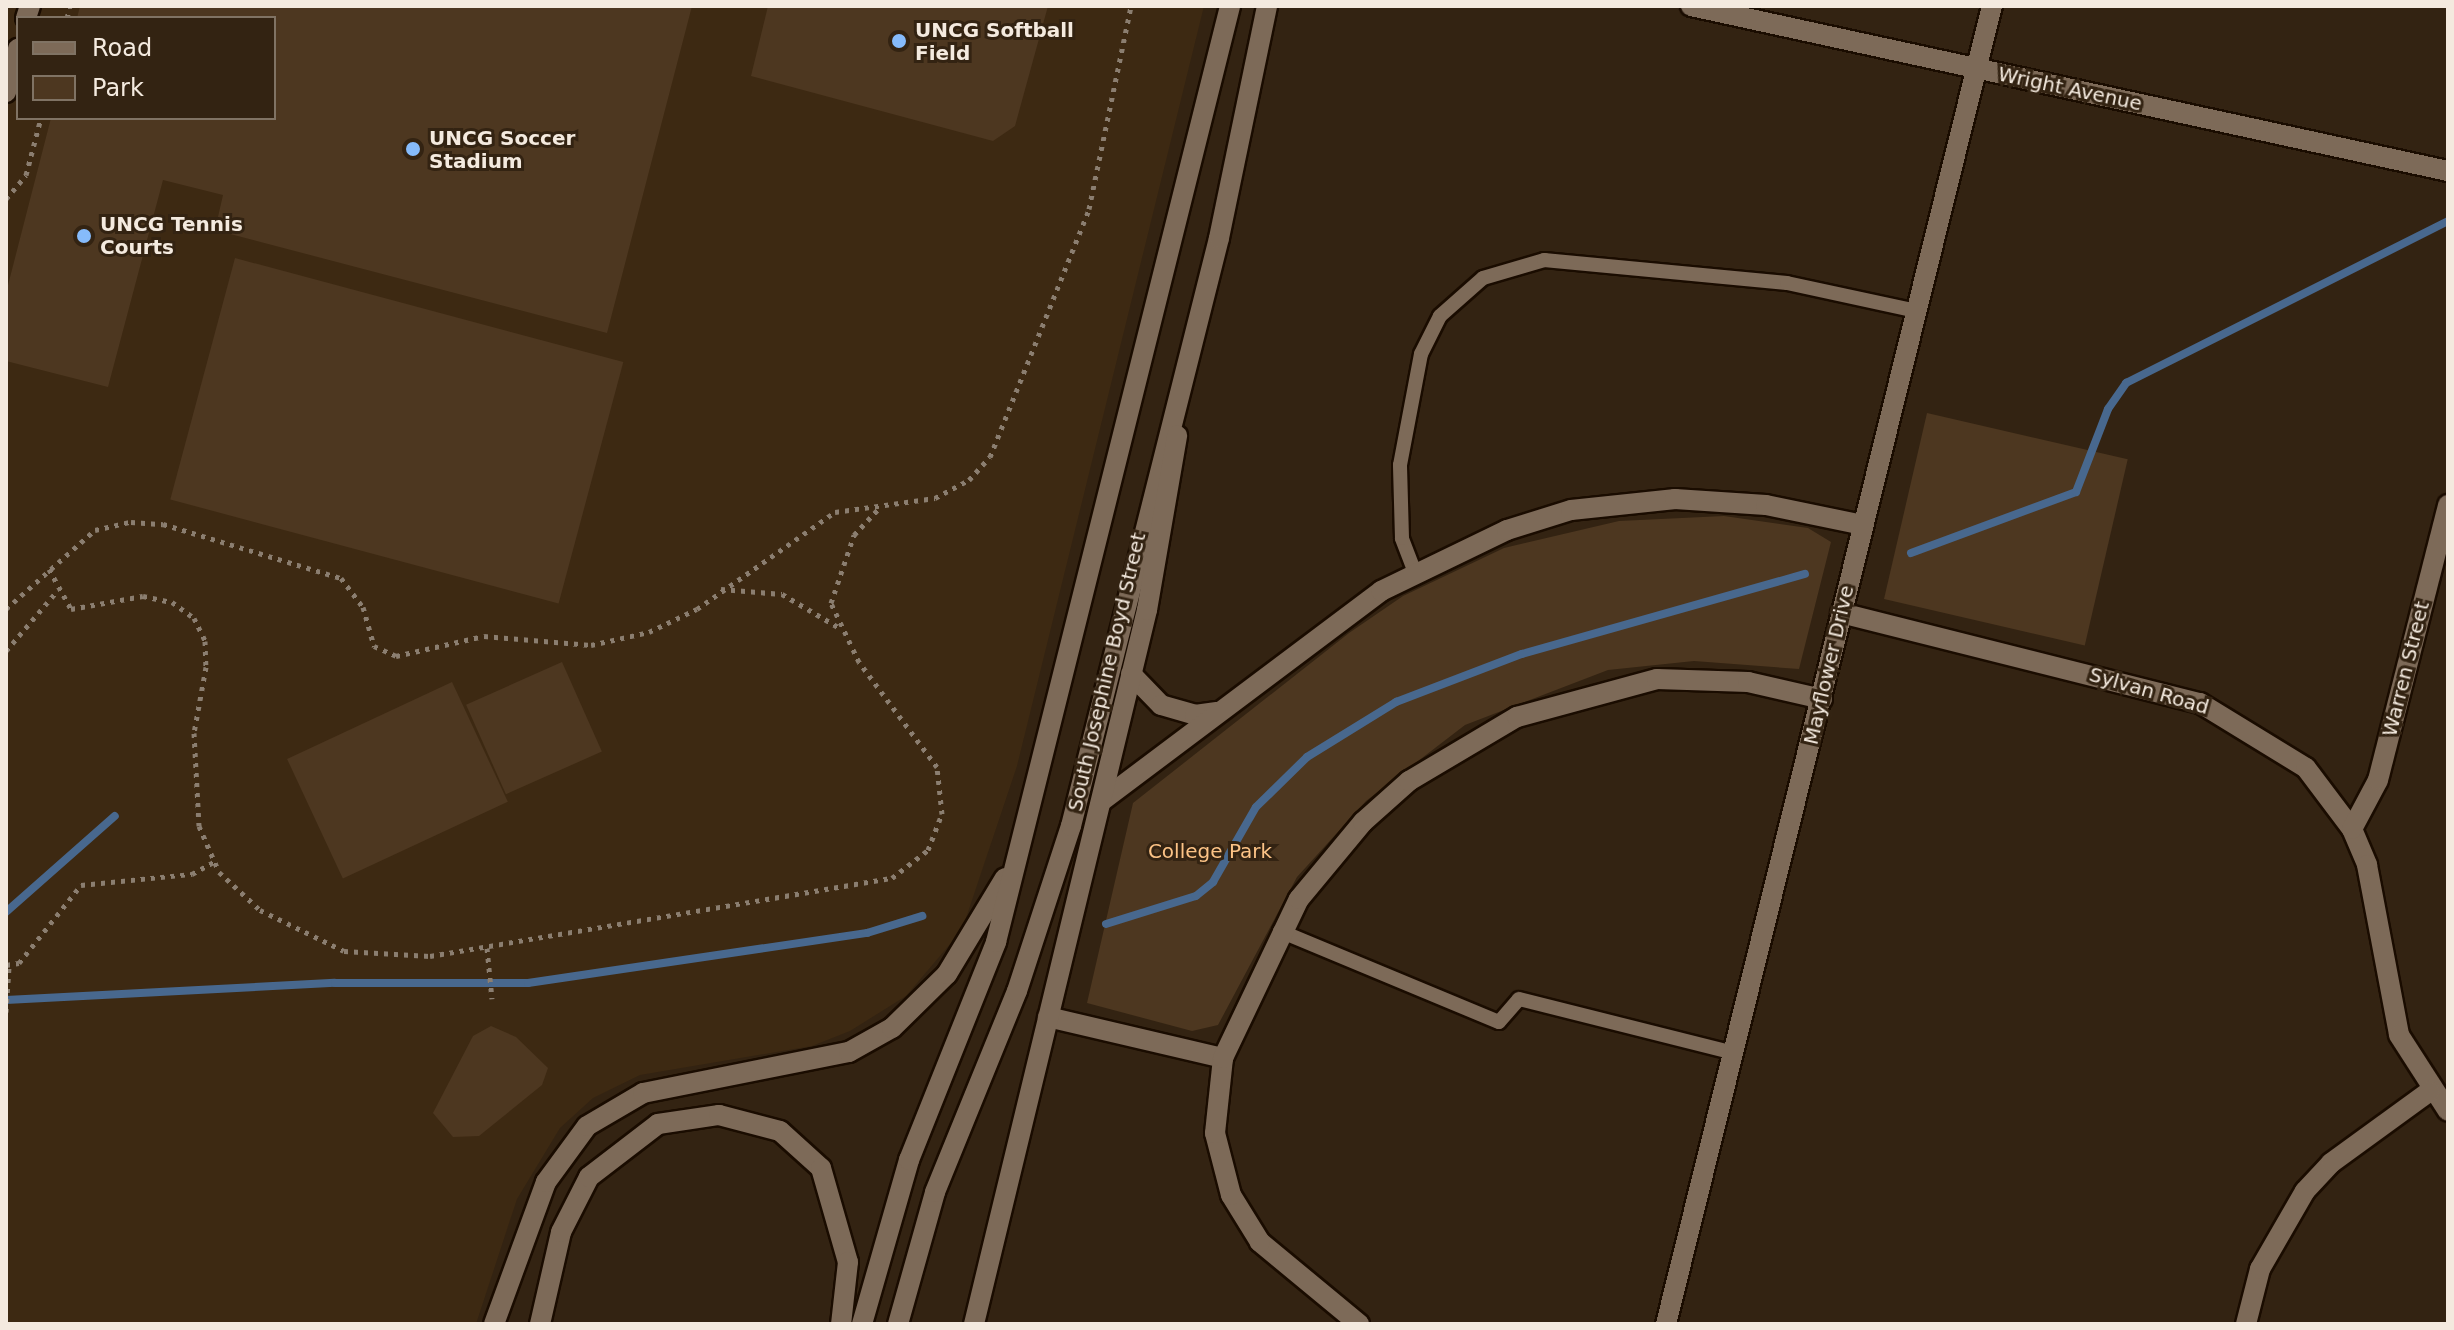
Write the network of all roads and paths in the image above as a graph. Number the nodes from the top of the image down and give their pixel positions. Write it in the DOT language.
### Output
graph roads {
  1 [pos="1131,6"];
  2 [pos="1230,6"];
  3 [pos="1267,6"];
  4 [pos="1691,6"];
  5 [pos="1992,6"];
  6 [pos="16,56"];
  7 [pos="1977,69"];
  8 [pos="6,92"];
  9 [pos="40,120"];
  10 [pos="2448,171"];
  11 [pos="9,191"];
  12 [pos="6,199"];
  13 [pos="1916,311"];
  14 [pos="1181,398"];
  15 [pos="2448,505"];
  16 [pos="880,507"];
  17 [pos="1863,525"];
  18 [pos="49,569"];
  19 [pos="1414,570"];
  20 [pos="720,589"];
  21 [pos="58,590"];
  22 [pos="6,609"];
  23 [pos="1841,613"];
  24 [pos="838,627"];
  25 [pos="6,651"];
  26 [pos="1131,674"];
  27 [pos="1822,699"];
  28 [pos="1217,712"];
  29 [pos="1103,800"];
  30 [pos="2352,829"];
  31 [pos="1022,846"];
  32 [pos="214,862"];
  33 [pos="1280,931"];
  34 [pos="487,948"];
  35 [pos="8,966"];
  36 [pos="492,999"];
  37 [pos="6,1012"];
  38 [pos="1048,1017"];
  39 [pos="1734,1053"];
  40 [pos="1223,1058"];
  41 [pos="2430,1091"];
  42 [pos="2448,1111"];
  43 [pos="494,1324"];
  44 [pos="540,1324"];
  45 [pos="841,1324"];
  46 [pos="862,1324"];
  47 [pos="898,1324"];
  48 [pos="974,1324"];
  49 [pos="1359,1324"];
  50 [pos="1666,1324"];
  51 [pos="2246,1324"];
  1 -- 16 [label="path"];
  2 -- 31 [label="street, South Josephine Boyd Street"];
  3 -- 14 [label="street, South Josephine Boyd Street"];
  4 -- 7 [label="street, Wright Avenue"];
  5 -- 7 [label="street, Mayflower Drive"];
  6 -- 8 [label="street"];
  7 -- 10 [label="street, Wright Avenue"];
  7 -- 13 [label="street, Mayflower Drive"];
  9 -- 11 [label="path"];
  11 -- 12 [label="path"];
  13 -- 17 [label="street, Mayflower Drive"];
  13 -- 19 [label="lane"];
  14 -- 26 [label="street"];
  14 -- 47 [label="street, South Josephine Boyd Street"];
  15 -- 30 [label="street, Warren Street"];
  16 -- 20 [label="path"];
  16 -- 24 [label="path"];
  17 -- 19 [label="street"];
  17 -- 23 [label="street, Mayflower Drive"];
  18 -- 20 [label="path"];
  18 -- 21 [label="path"];
  18 -- 22 [label="path"];
  19 -- 28 [label="street"];
  20 -- 24 [label="path"];
  21 -- 25 [label="path"];
  21 -- 32 [label="path"];
  23 -- 27 [label="street, Mayflower Drive"];
  23 -- 30 [label="street, Sylvan Road"];
  24 -- 34 [label="path"];
  26 -- 28 [label="street"];
  26 -- 29 [label="street"];
  27 -- 33 [label="street"];
  27 -- 39 [label="street, Mayflower Drive"];
  28 -- 29 [label="street"];
  29 -- 38 [label="street"];
  30 -- 41 [label="street, Sylvan Road"];
  31 -- 43 [label="street"];
  31 -- 46 [label="street, South Josephine Boyd Street"];
  32 -- 34 [label="path"];
  32 -- 35 [label="path"];
  33 -- 39 [label="lane"];
  33 -- 40 [label="street"];
  34 -- 36 [label="path"];
  35 -- 37 [label="path"];
  38 -- 40 [label="street"];
  38 -- 48 [label="street"];
  39 -- 50 [label="street, Mayflower Drive"];
  40 -- 49 [label="street"];
  41 -- 42 [label="street, Sylvan Road"];
  41 -- 51 [label="street"];
  44 -- 45 [label="street"];
}
